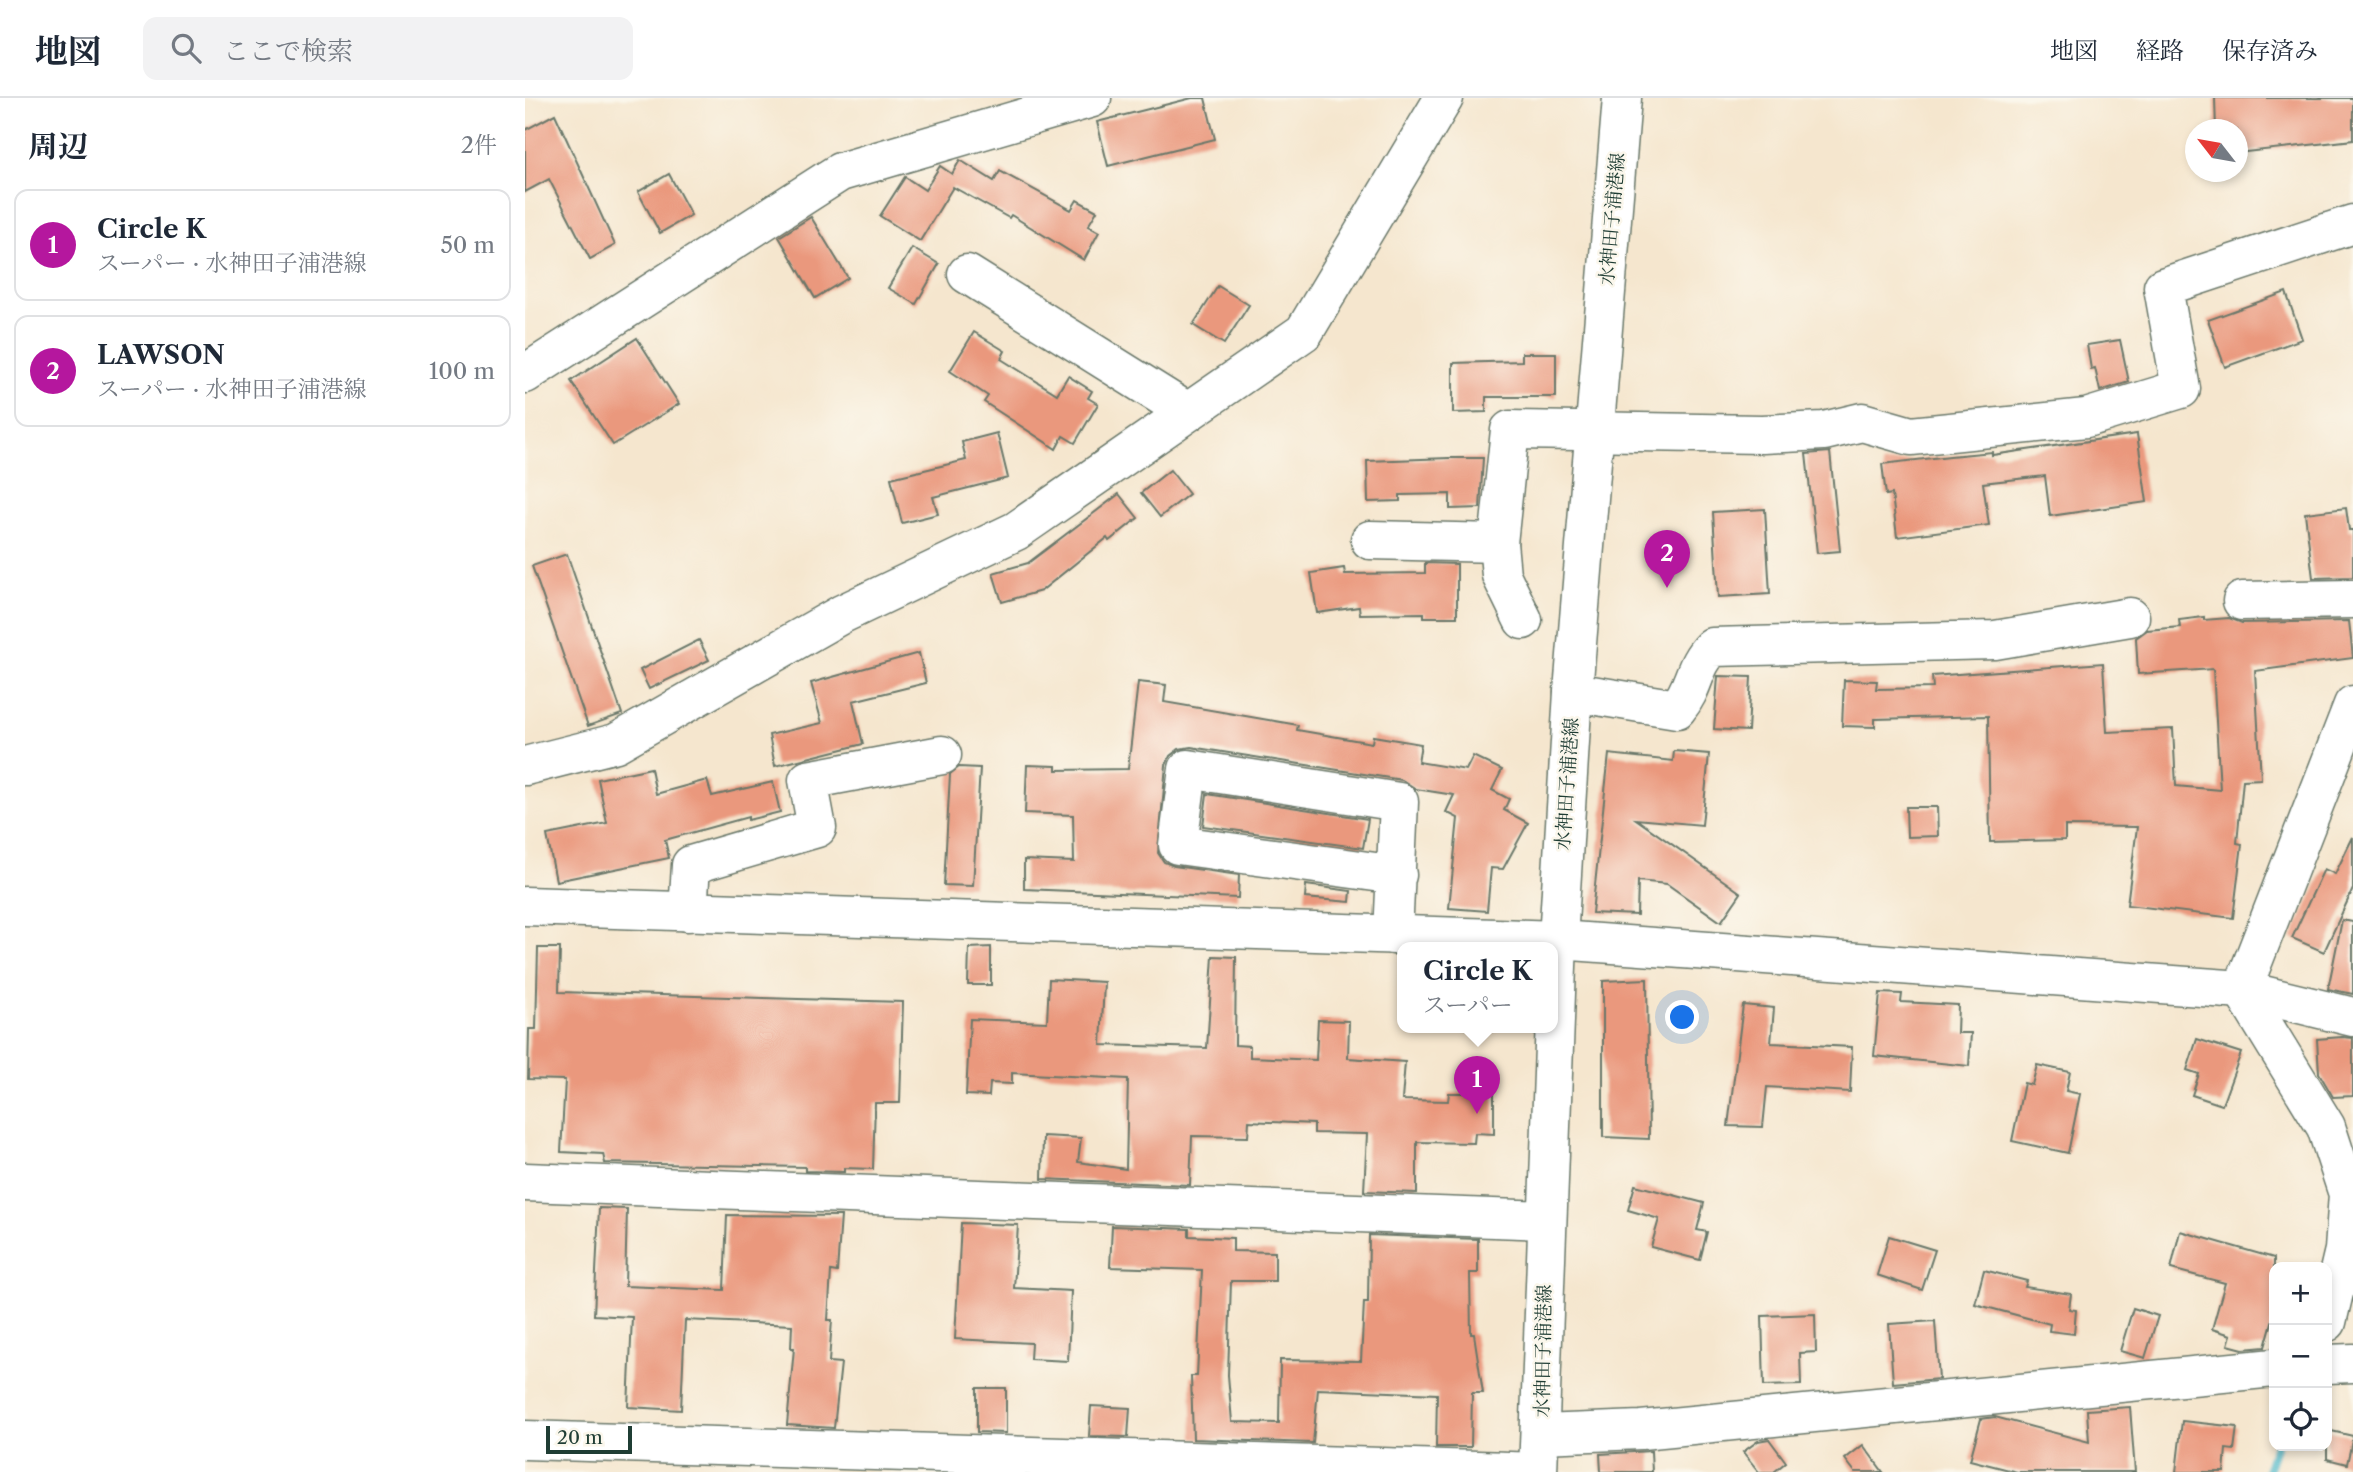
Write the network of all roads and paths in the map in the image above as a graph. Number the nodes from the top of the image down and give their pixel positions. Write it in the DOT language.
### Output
graph roads {
  1 [pos="1092,98"];
  2 [pos="1444,98"];
  3 [pos="1622,98"];
  4 [pos="2353,224"];
  5 [pos="967,274"];
  6 [pos="525,374"];
  7 [pos="1186,411"];
  8 [pos="1595,430"];
  9 [pos="1370,540"];
  10 [pos="1498,543"];
  11 [pos="2353,599"];
  12 [pos="2242,601"];
  13 [pos="2130,618"];
  14 [pos="1523,620"];
  15 [pos="1573,692"];
  16 [pos="2353,705"];
  17 [pos="942,755"];
  18 [pos="525,766"];
  19 [pos="1397,875"];
  20 [pos="525,906"];
  21 [pos="688,912"];
  22 [pos="1393,934"];
  23 [pos="1558,940"];
  24 [pos="2242,990"];
  25 [pos="2353,1017"];
  26 [pos="1554,1033"];
  27 [pos="525,1182"];
  28 [pos="1546,1220"];
  29 [pos="2332,1301"];
  30 [pos="2353,1363"];
  31 [pos="2332,1364"];
  32 [pos="2269,1368"];
  33 [pos="1541,1434"];
  34 [pos="525,1440"];
  35 [pos="1347,1468"];
  36 [pos="1538,1472"];
  1 -- 6 [label="street"];
  2 -- 7 [label="street"];
  3 -- 8 [label="street, 水神田子浦港線"];
  4 -- 8 [label="street"];
  5 -- 7 [label="street"];
  7 -- 18 [label="street"];
  8 -- 10 [label="street"];
  8 -- 15 [label="street, 水神田子浦港線"];
  9 -- 10 [label="street"];
  10 -- 14 [label="street"];
  11 -- 12 [label="street"];
  13 -- 15 [label="street"];
  15 -- 23 [label="street, 水神田子浦港線"];
  16 -- 24 [label="street"];
  17 -- 21 [label="street"];
  19 -- 19 [label="street"];
  19 -- 22 [label="street"];
  20 -- 21 [label="street"];
  21 -- 22 [label="street"];
  22 -- 23 [label="street"];
  23 -- 24 [label="street"];
  24 -- 25 [label="street"];
  24 -- 29 [label="street"];
  26 -- 28 [label="street, 水神田子浦港線"];
  27 -- 28 [label="street"];
  28 -- 33 [label="street, 水神田子浦港線"];
  30 -- 31 [label="street"];
  32 -- 33 [label="street"];
  33 -- 36 [label="street, 水神田子浦港線"];
  34 -- 35 [label="street"];
  35 -- 36 [label="street"];
}
